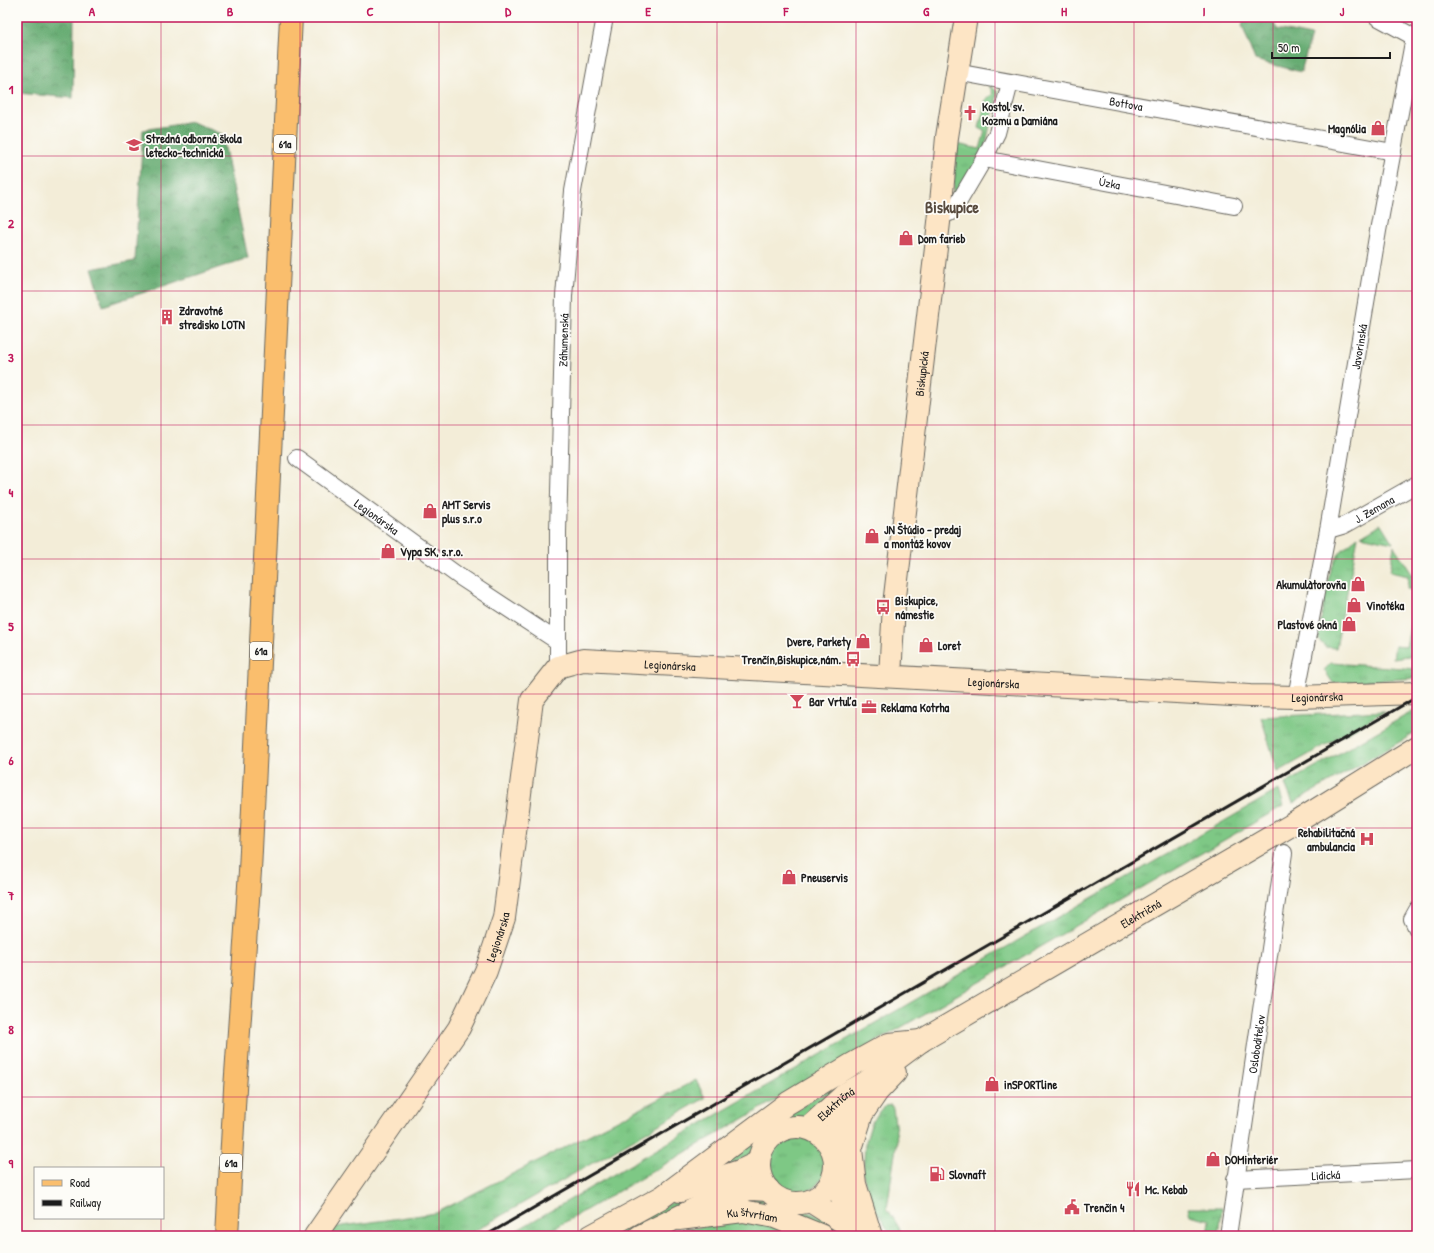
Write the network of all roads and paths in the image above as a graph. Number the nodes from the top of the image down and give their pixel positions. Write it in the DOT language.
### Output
graph roads {
  1 [pos="278,17"];
  2 [pos="291,17"];
  3 [pos="605,17"];
  4 [pos="966,17"];
  5 [pos="1377,17"];
  6 [pos="1415,37"];
  7 [pos="956,72"];
  8 [pos="1010,83"];
  9 [pos="1394,152"];
  10 [pos="984,159"];
  11 [pos="1234,206"];
  12 [pos="940,214"];
  13 [pos="274,379"];
  14 [pos="297,458"];
  15 [pos="1417,484"];
  16 [pos="1328,530"];
  17 [pos="557,641"];
  18 [pos="558,667"];
  19 [pos="890,676"];
  20 [pos="1414,694"];
  21 [pos="1296,697"];
  22 [pos="1417,747"];
  23 [pos="1284,853"];
  24 [pos="1417,910"];
  25 [pos="1417,929"];
  26 [pos="921,1041"];
  27 [pos="865,1083"];
  28 [pos="808,1128"];
  29 [pos="830,1146"];
  30 [pos="759,1162"];
  31 [pos="1417,1170"];
  32 [pos="834,1176"];
  33 [pos="1235,1179"];
  34 [pos="769,1190"];
  35 [pos="662,1197"];
  36 [pos="810,1201"];
  37 [pos="679,1218"];
  38 [pos="227,1236"];
  39 [pos="315,1236"];
  40 [pos="591,1236"];
  41 [pos="640,1236"];
  42 [pos="822,1236"];
  43 [pos="858,1236"];
  44 [pos="868,1236"];
  45 [pos="871,1236"];
  46 [pos="1228,1236"];
  1 -- 13 [label="main road"];
  2 -- 13 [label="main road, 61a"];
  3 -- 17 [label="street, Záhumenská"];
  4 -- 7 [label="street, Biskupická"];
  5 -- 6 [label="street, Javorinská"];
  6 -- 9 [label="street, Javorinská"];
  7 -- 8 [label="street"];
  7 -- 12 [label="street, Biskupická"];
  8 -- 9 [label="street, Bottova"];
  8 -- 10 [label="street"];
  9 -- 16 [label="street, Javorinská"];
  10 -- 11 [label="street, Úzka"];
  10 -- 12 [label="street"];
  12 -- 19 [label="street, Biskupická"];
  13 -- 38 [label="main road, 61a"];
  14 -- 17 [label="street, Legionárska"];
  15 -- 16 [label="street, J. Zemana"];
  16 -- 21 [label="street, Javorinská"];
  17 -- 18 [label="street, Záhumenská"];
  18 -- 19 [label="street, Legionárska"];
  18 -- 39 [label="street, Legionárska"];
  19 -- 21 [label="street, Legionárska"];
  20 -- 21 [label="street, Legionárska"];
  22 -- 26 [label="street, Električná"];
  23 -- 33 [label="street, Osloboditeľov"];
  24 -- 25 [label="street"];
  26 -- 27 [label="street, Električná"];
  26 -- 35 [label="street"];
  26 -- 45 [label="street"];
  27 -- 28 [label="street, Električná"];
  27 -- 29 [label="street, Električná"];
  28 -- 29 [label="street"];
  28 -- 30 [label="street"];
  29 -- 32 [label="street"];
  30 -- 34 [label="street"];
  30 -- 35 [label="street"];
  31 -- 33 [label="street, Lidická"];
  32 -- 36 [label="street"];
  32 -- 44 [label="street"];
  33 -- 46 [label="street, Osloboditeľov"];
  34 -- 36 [label="street"];
  34 -- 37 [label="street"];
  35 -- 40 [label="street"];
  36 -- 43 [label="street"];
  37 -- 41 [label="street"];
  37 -- 42 [label="street, Ku štvrtiam"];
}
